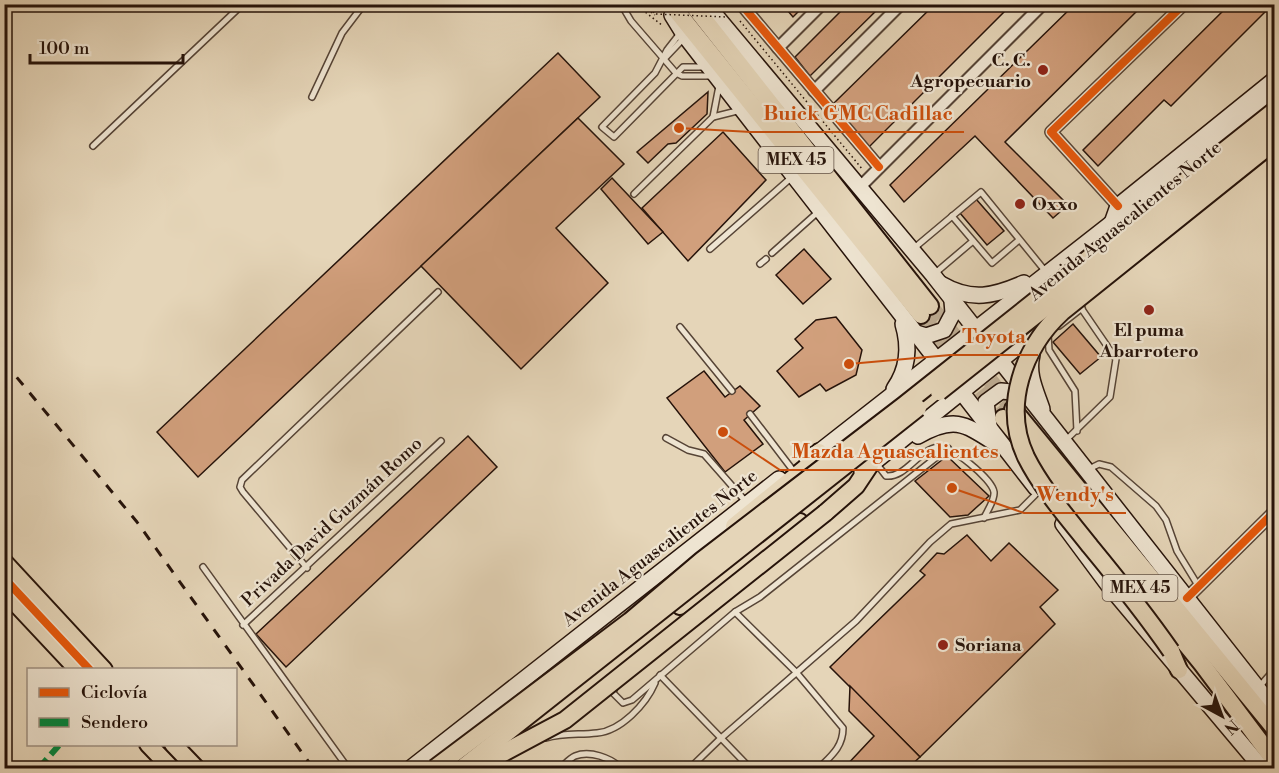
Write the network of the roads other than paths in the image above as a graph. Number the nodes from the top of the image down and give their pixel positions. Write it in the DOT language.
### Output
graph roads {
  1 [pos="243,4"];
  2 [pos="364,4"];
  3 [pos="621,4"];
  4 [pos="671,4"];
  5 [pos="692,4"];
  6 [pos="706,4"];
  7 [pos="822,4"];
  8 [pos="901,4"];
  9 [pos="1043,4"];
  10 [pos="1184,4"];
  11 [pos="661,9"];
  12 [pos="738,9"];
  13 [pos="684,34"];
  14 [pos="778,48"];
  15 [pos="664,58"];
  16 [pos="676,73"];
  17 [pos="715,75"];
  18 [pos="1275,81"];
  19 [pos="814,91"];
  20 [pos="1275,96"];
  21 [pos="312,97"];
  22 [pos="1261,107"];
  23 [pos="742,110"];
  24 [pos="713,117"];
  25 [pos="1275,126"];
  26 [pos="1275,142"];
  27 [pos="93,146"];
  28 [pos="1275,152"];
  29 [pos="793,176"];
  30 [pos="871,176"];
  31 [pos="634,194"];
  32 [pos="1118,206"];
  33 [pos="819,210"];
  34 [pos="952,216"];
  35 [pos="1111,225"];
  36 [pos="1019,240"];
  37 [pos="974,241"];
  38 [pos="710,249"];
  39 [pos="911,250"];
  40 [pos="772,253"];
  41 [pos="766,259"];
  42 [pos="760,264"];
  43 [pos="1047,273"];
  44 [pos="934,278"];
  45 [pos="1104,278"];
  46 [pos="438,292"];
  47 [pos="952,300"];
  48 [pos="1079,304"];
  49 [pos="894,308"];
  50 [pos="1046,324"];
  51 [pos="680,327"];
  52 [pos="974,330"];
  53 [pos="913,332"];
  54 [pos="935,360"];
  55 [pos="1000,362"];
  56 [pos="903,386"];
  57 [pos="732,392"];
  58 [pos="960,393"];
  59 [pos="1024,393"];
  60 [pos="887,398"];
  61 [pos="750,414"];
  62 [pos="929,418"];
  63 [pos="1002,418"];
  64 [pos="1047,421"];
  65 [pos="1077,431"];
  66 [pos="666,438"];
  67 [pos="441,441"];
  68 [pos="1064,442"];
  69 [pos="896,446"];
  70 [pos="948,448"];
  71 [pos="819,452"];
  72 [pos="1013,456"];
  73 [pos="872,464"];
  74 [pos="792,469"];
  75 [pos="1086,471"];
  76 [pos="1038,491"];
  77 [pos="748,504"];
  78 [pos="1275,512"];
  79 [pos="984,518"];
  80 [pos="800,522"];
  81 [pos="4,562"];
  82 [pos="203,567"];
  83 [pos="308,568"];
  84 [pos="1199,587"];
  85 [pos="4,591"];
  86 [pos="1187,598"];
  87 [pos="735,612"];
  88 [pos="243,625"];
  89 [pos="634,626"];
  90 [pos="624,665"];
  91 [pos="77,668"];
  92 [pos="103,668"];
  93 [pos="1179,670"];
  94 [pos="1275,670"];
  95 [pos="796,672"];
  96 [pos="660,675"];
  97 [pos="656,681"];
  98 [pos="1258,688"];
  99 [pos="1275,709"];
  100 [pos="1275,728"];
  101 [pos="720,739"];
  102 [pos="150,746"];
  103 [pos="176,746"];
  104 [pos="519,747"];
  105 [pos="1275,760"];
  106 [pos="171,768"];
  107 [pos="196,768"];
  108 [pos="348,768"];
  109 [pos="411,768"];
  110 [pos="435,768"];
  111 [pos="462,768"];
  112 [pos="474,768"];
  113 [pos="489,768"];
  114 [pos="560,768"];
  115 [pos="621,768"];
  116 [pos="690,768"];
  117 [pos="750,768"];
  118 [pos="819,768"];
  119 [pos="1262,768"];
  1 -- 27 [label="lane"];
  2 -- 21 [label="lane"];
  3 -- 15 [label="lane"];
  4 -- 5 [label="main road, MEX 45"];
  6 -- 30 [label="main road, MEX 45"];
  7 -- 14 [label="street"];
  8 -- 19 [label="street"];
  9 -- 30 [label="street"];
  10 -- 32 [label="street"];
  11 -- 13 [label="main road, MEX 45"];
  12 -- 14 [label="street"];
  13 -- 15 [label="lane"];
  13 -- 17 [label="main road, MEX 45"];
  14 -- 19 [label="street"];
  15 -- 16 [label="lane"];
  15 -- 16 [label="lane"];
  16 -- 17 [label="lane"];
  16 -- 17 [label="lane"];
  17 -- 23 [label="main road, MEX 45"];
  17 -- 24 [label="lane"];
  18 -- 22 [label="main road"];
  19 -- 30 [label="street"];
  20 -- 22 [label="main road, Avenida Aguascalientes Norte"];
  22 -- 32 [label="main road"];
  22 -- 35 [label="main road, Avenida Aguascalientes Norte"];
  22 -- 89 [label="main road, Avenida Aguascalientes Norte, bridge"];
  23 -- 24 [label="lane"];
  23 -- 29 [label="main road, MEX 45"];
  24 -- 31 [label="lane"];
  25 -- 89 [label="main road, Avenida Aguascalientes Norte, bridge"];
  26 -- 45 [label="main road, Avenida Aguascalientes Norte"];
  26 -- 93 [label="main road, bridge"];
  28 -- 45 [label="main road"];
  29 -- 33 [label="main road, MEX 45"];
  29 -- 38 [label="lane"];
  30 -- 39 [label="main road, MEX 45"];
  32 -- 35 [label="main road"];
  33 -- 40 [label="lane"];
  33 -- 49 [label="main road, MEX 45"];
  34 -- 36 [label="lane"];
  34 -- 37 [label="lane"];
  34 -- 39 [label="lane"];
  35 -- 43 [label="main road, Avenida Aguascalientes Norte"];
  36 -- 37 [label="lane"];
  36 -- 43 [label="lane"];
  37 -- 44 [label="lane"];
  39 -- 44 [label="main road, MEX 45"];
  41 -- 42 [label="lane"];
  43 -- 44 [label="main road"];
  43 -- 52 [label="main road, Avenida Aguascalientes Norte"];
  44 -- 47 [label="main road, MEX 45"];
  45 -- 48 [label="main road, Avenida Aguascalientes Norte"];
  46 -- 83 [label="lane"];
  47 -- 52 [label="main road, MEX 45"];
  47 -- 53 [label="main road"];
  48 -- 50 [label="main road, Avenida Aguascalientes Norte"];
  48 -- 65 [label="lane"];
  48 -- 65 [label="lane"];
  49 -- 53 [label="main road, MEX 45"];
  49 -- 60 [label="main road"];
  50 -- 55 [label="main road, Avenida Aguascalientes Norte"];
  50 -- 64 [label="main road"];
  51 -- 57 [label="lane"];
  52 -- 54 [label="main road, Avenida Aguascalientes Norte"];
  52 -- 55 [label="main road, MEX 45"];
  53 -- 54 [label="main road, MEX 45"];
  54 -- 56 [label="main road, Avenida Aguascalientes Norte"];
  54 -- 58 [label="main road, MEX 45"];
  55 -- 58 [label="main road, Avenida Aguascalientes Norte"];
  55 -- 59 [label="main road, MEX 45"];
  56 -- 60 [label="main road, Avenida Aguascalientes Norte"];
  56 -- 62 [label="main road"];
  58 -- 62 [label="main road, Avenida Aguascalientes Norte"];
  58 -- 63 [label="main road, MEX 45"];
  59 -- 63 [label="main road"];
  59 -- 64 [label="main road, MEX 45"];
  60 -- 71 [label="main road, Avenida Aguascalientes Norte"];
  61 -- 74 [label="lane"];
  62 -- 69 [label="main road, Avenida Aguascalientes Norte"];
  63 -- 72 [label="main road, MEX 45"];
  63 -- 100 [label="main road, MEX 45"];
  63 -- 105 [label="main road, MEX 45"];
  64 -- 68 [label="main road, MEX 45"];
  65 -- 68 [label="lane"];
  66 -- 77 [label="lane"];
  67 -- 83 [label="lane, Privada David Guzmán Romo"];
  68 -- 75 [label="main road, MEX 45"];
  69 -- 72 [label="main road"];
  69 -- 73 [label="main road, Avenida Aguascalientes Norte"];
  70 -- 73 [label="lane"];
  70 -- 79 [label="lane"];
  70 -- 87 [label="lane"];
  71 -- 74 [label="main road, Avenida Aguascalientes Norte"];
  71 -- 89 [label="main road"];
  72 -- 76 [label="main road, MEX 45"];
  73 -- 80 [label="main road, Avenida Aguascalientes Norte"];
  73 -- 112 [label="main road, bridge"];
  74 -- 77 [label="main road, Avenida Aguascalientes Norte"];
  75 -- 84 [label="lane"];
  75 -- 86 [label="main road, MEX 45"];
  76 -- 79 [label="lane"];
  76 -- 93 [label="main road, MEX 45"];
  77 -- 109 [label="main road, Avenida Aguascalientes Norte"];
  78 -- 84 [label="street"];
  79 -- 95 [label="lane"];
  80 -- 89 [label="main road, bridge"];
  80 -- 90 [label="main road, Avenida Aguascalientes Norte"];
  81 -- 92 [label="main road"];
  82 -- 88 [label="lane"];
  83 -- 88 [label="lane, Privada David Guzmán Romo"];
  84 -- 86 [label="street"];
  85 -- 91 [label="main road"];
  86 -- 98 [label="main road, MEX 45"];
  87 -- 95 [label="lane"];
  87 -- 96 [label="lane"];
  88 -- 108 [label="lane"];
  89 -- 110 [label="main road, Avenida Aguascalientes Norte, bridge"];
  89 -- 111 [label="main road, Avenida Aguascalientes Norte, bridge"];
  90 -- 97 [label="lane"];
  90 -- 104 [label="main road, Avenida Aguascalientes Norte"];
  93 -- 119 [label="main road, MEX 45"];
  94 -- 98 [label="lane"];
  95 -- 101 [label="lane"];
  95 -- 118 [label="lane"];
  96 -- 97 [label="lane"];
  96 -- 101 [label="lane"];
  97 -- 104 [label="lane"];
  98 -- 99 [label="main road, MEX 45"];
  101 -- 116 [label="lane"];
  101 -- 117 [label="lane"];
  102 -- 106 [label="main road"];
  103 -- 107 [label="main road"];
  104 -- 113 [label="main road, Avenida Aguascalientes Norte"];
  114 -- 115 [label="lane"];
}
